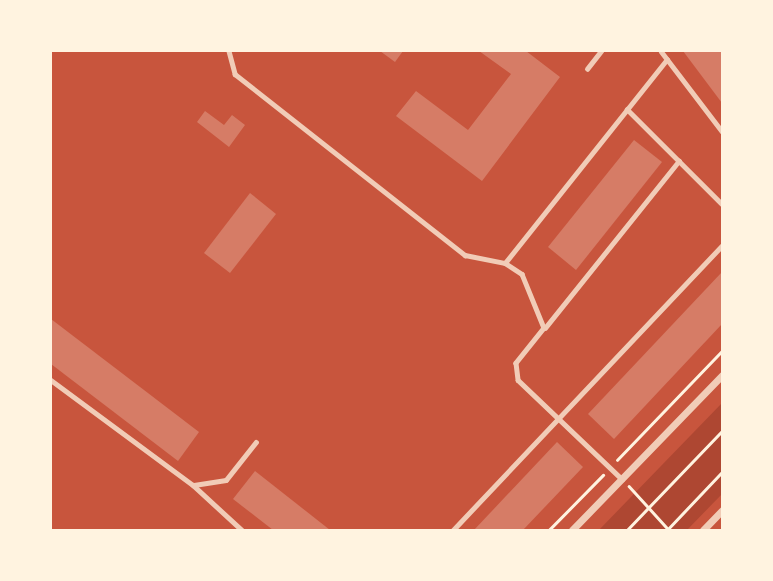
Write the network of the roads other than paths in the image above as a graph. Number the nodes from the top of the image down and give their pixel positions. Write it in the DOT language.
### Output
graph roads {
  1 [pos="229,51"];
  2 [pos="601,51"];
  3 [pos="661,51"];
  4 [pos="667,59"];
  5 [pos="587,69"];
  6 [pos="627,109"];
  7 [pos="722,131"];
  8 [pos="679,161"];
  9 [pos="722,204"];
  10 [pos="722,246"];
  11 [pos="505,263"];
  12 [pos="544,328"];
  13 [pos="722,375"];
  14 [pos="51,380"];
  15 [pos="560,417"];
  16 [pos="256,442"];
  17 [pos="622,479"];
  18 [pos="193,485"];
  19 [pos="722,510"];
  20 [pos="242,530"];
  21 [pos="453,530"];
  22 [pos="572,530"];
  23 [pos="704,530"];
  1 -- 11 [label="lane"];
  2 -- 5 [label="lane"];
  3 -- 4 [label="lane"];
  4 -- 6 [label="lane"];
  4 -- 7 [label="lane"];
  6 -- 8 [label="lane"];
  6 -- 11 [label="lane"];
  8 -- 9 [label="lane"];
  8 -- 12 [label="lane"];
  10 -- 15 [label="lane"];
  11 -- 12 [label="lane"];
  12 -- 15 [label="lane"];
  13 -- 17 [label="street"];
  14 -- 18 [label="lane"];
  15 -- 17 [label="lane"];
  15 -- 21 [label="lane"];
  16 -- 18 [label="lane"];
  17 -- 22 [label="street"];
  18 -- 20 [label="lane"];
  19 -- 23 [label="street"];
}
